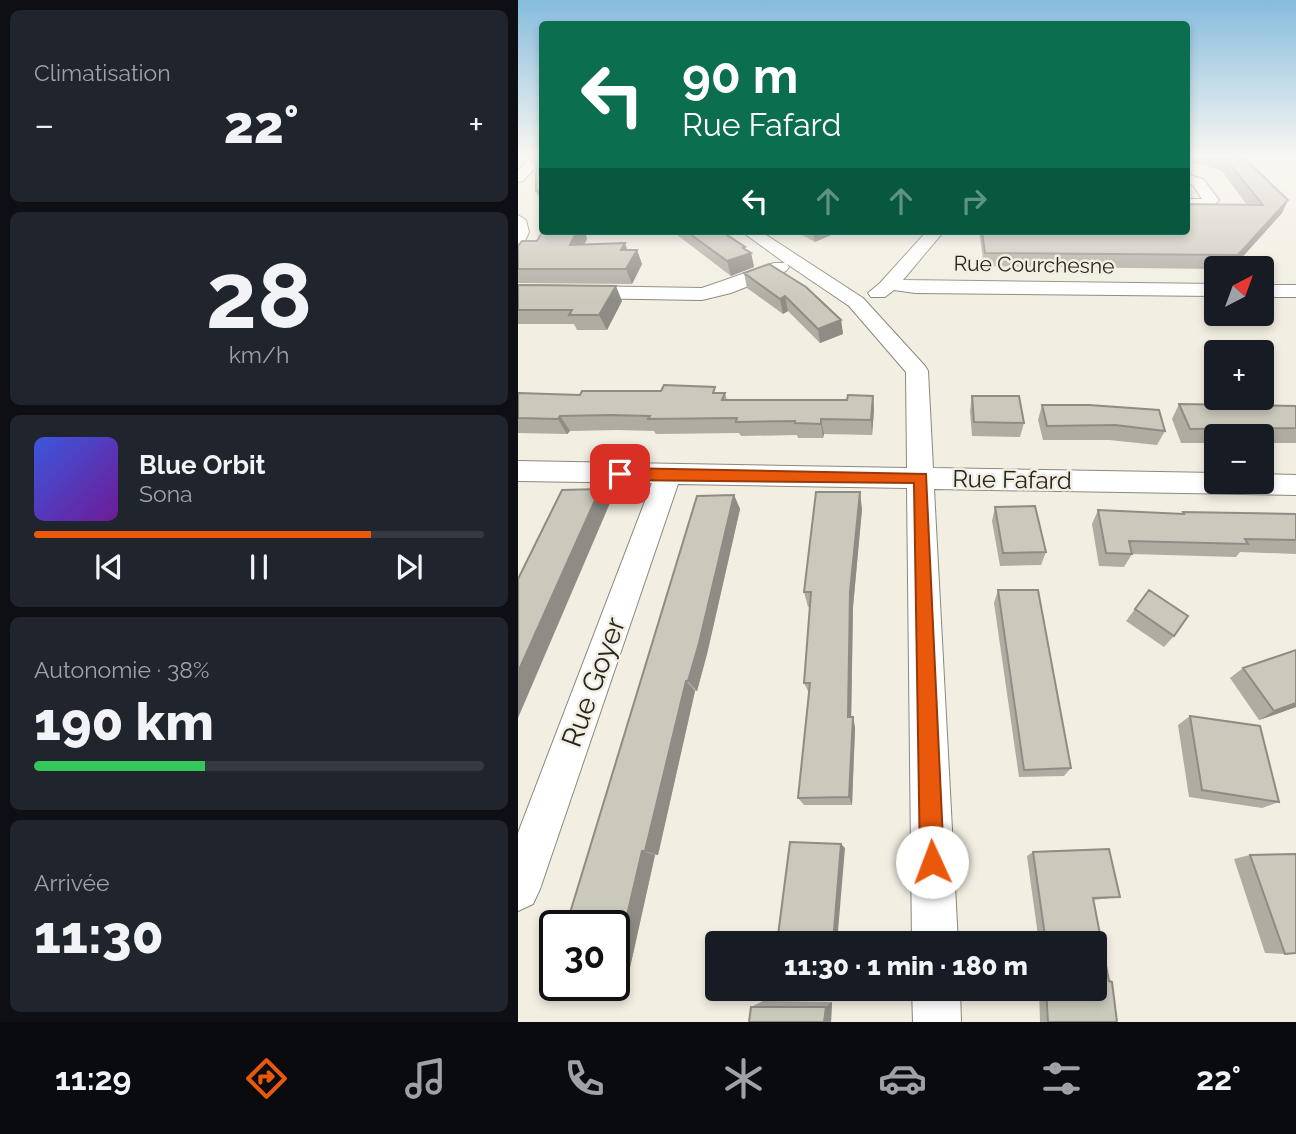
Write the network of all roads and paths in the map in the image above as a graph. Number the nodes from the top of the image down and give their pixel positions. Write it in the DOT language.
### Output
graph roads {
  1 [pos="518,220"];
  2 [pos="755,235"];
  3 [pos="933,235"];
  4 [pos="518,239"];
  5 [pos="794,261"];
  6 [pos="890,284"];
  7 [pos="1204,290"];
  8 [pos="518,291"];
  9 [pos="1274,291"];
  10 [pos="1296,291"];
  11 [pos="856,302"];
  12 [pos="518,471"];
  13 [pos="668,475"];
  14 [pos="921,478"];
  15 [pos="1296,485"];
  16 [pos="518,889"];
  17 [pos="935,931"];
  18 [pos="936,1001"];
  19 [pos="937,1022"];
  1 -- 4 [label="street"];
  2 -- 5 [label="street"];
  3 -- 6 [label="street"];
  5 -- 8 [label="street"];
  5 -- 11 [label="street"];
  6 -- 7 [label="street, Rue Courchesne"];
  6 -- 11 [label="street"];
  9 -- 10 [label="street"];
  11 -- 14 [label="street"];
  12 -- 13 [label="street, Rue Fafard"];
  13 -- 14 [label="street, Rue Fafard"];
  13 -- 16 [label="street, Rue Goyer"];
  14 -- 15 [label="street, Rue Fafard"];
  14 -- 17 [label="street"];
  18 -- 19 [label="street"];
}
